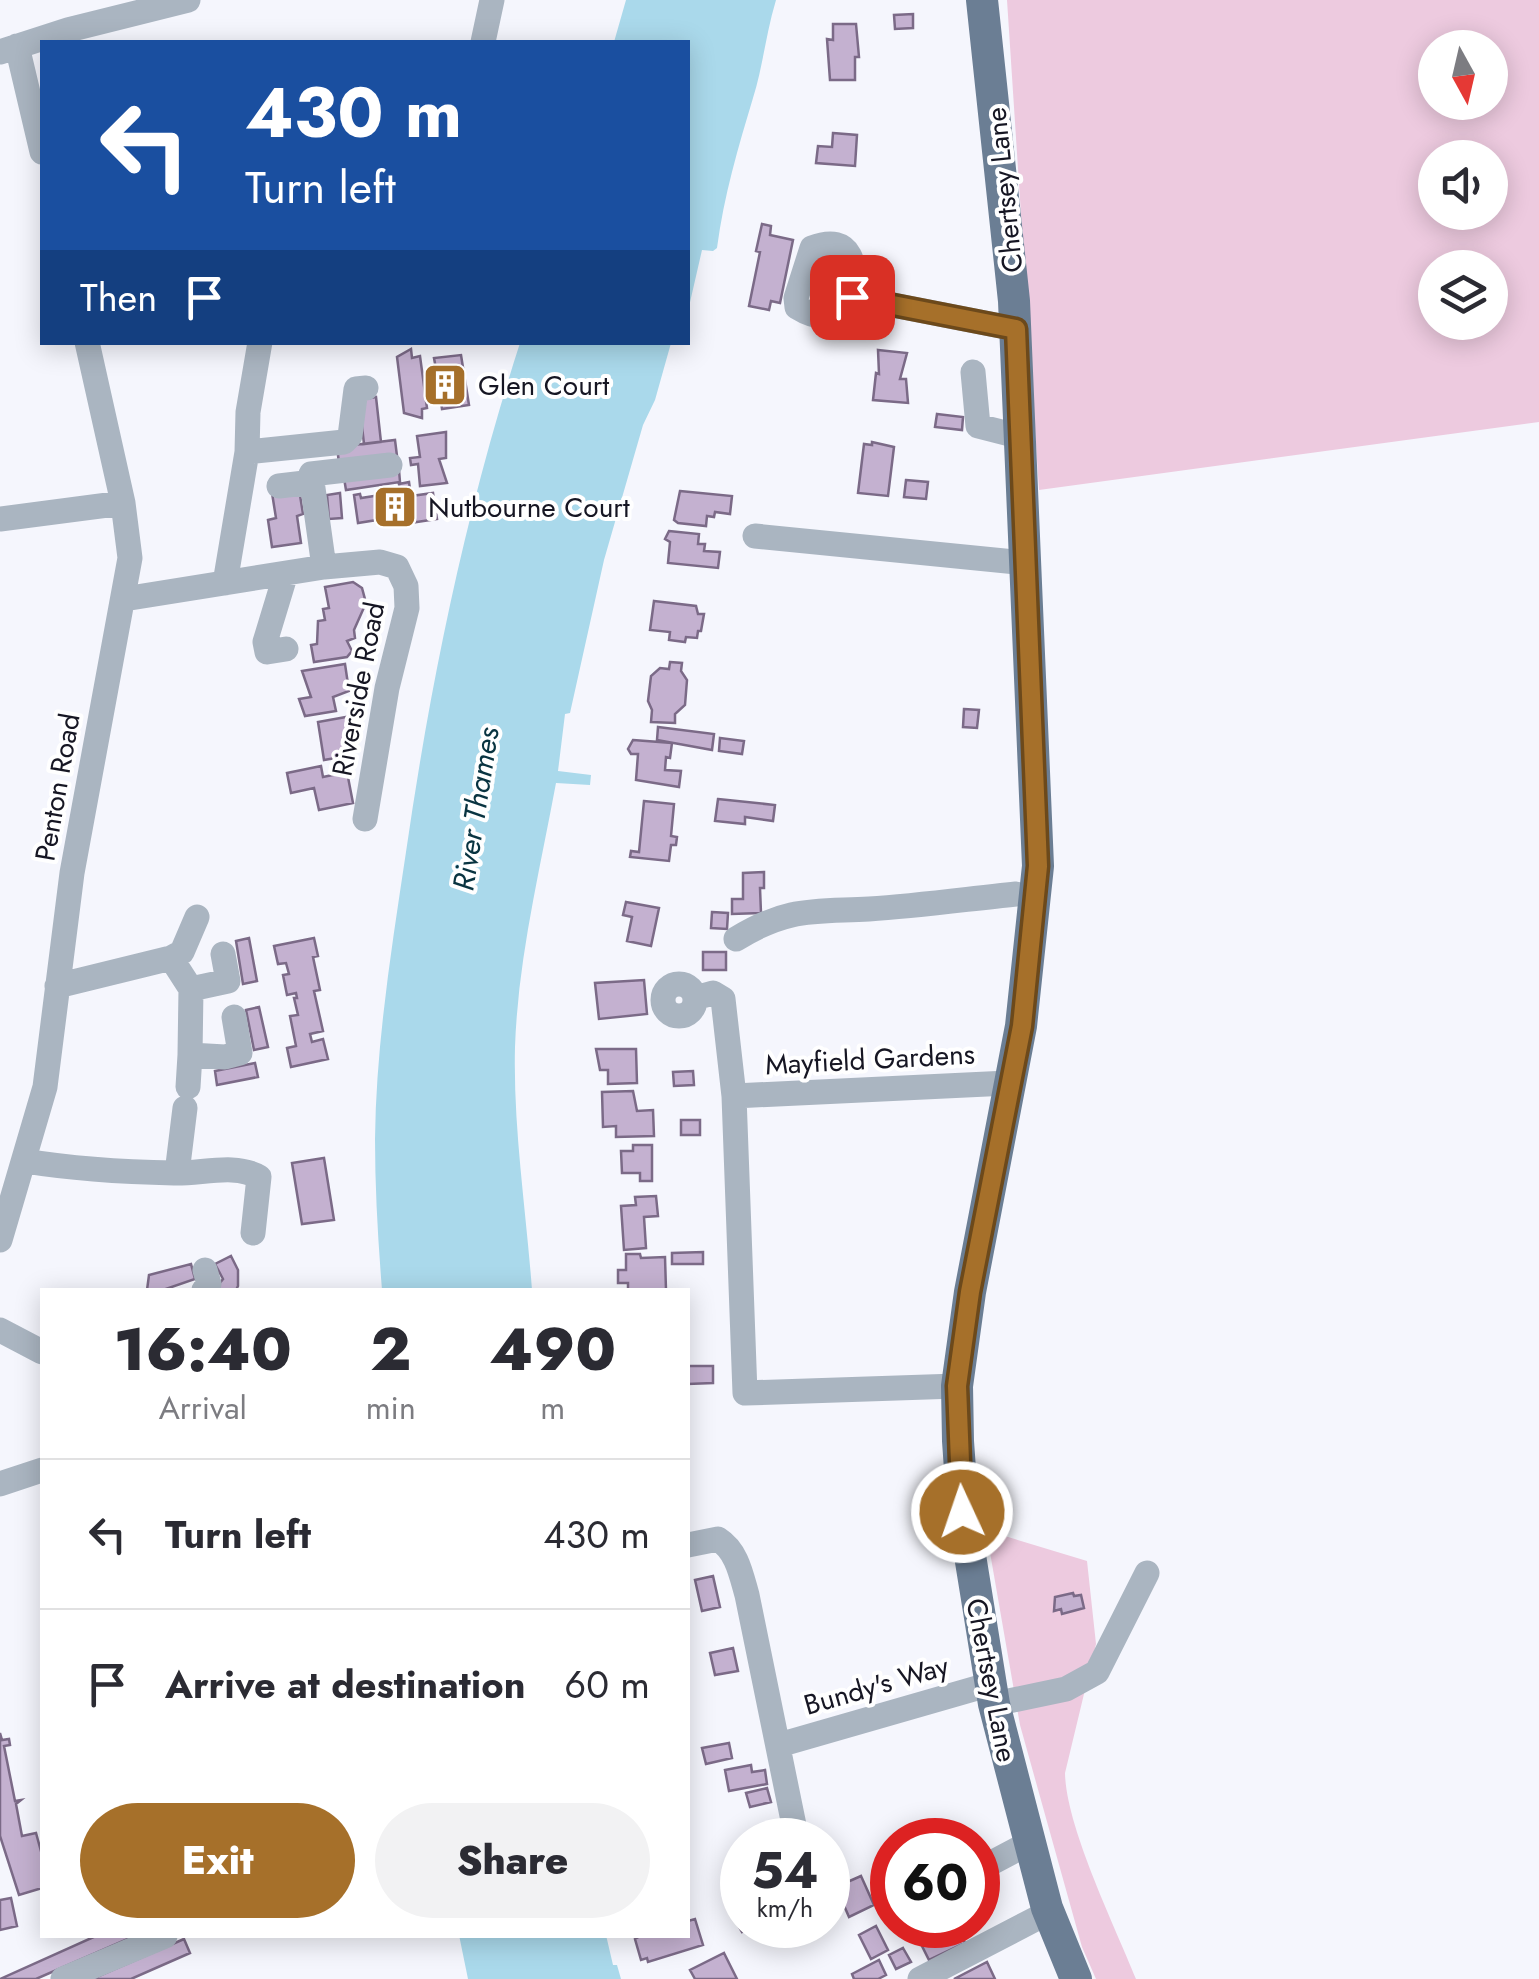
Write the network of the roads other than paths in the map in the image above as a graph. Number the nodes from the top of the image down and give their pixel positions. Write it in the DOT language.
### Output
graph roads {
  1 [pos="188,0"];
  2 [pos="492,0"];
  3 [pos="982,0"];
  4 [pos="42,40"];
  5 [pos="483,40"];
  6 [pos="40,41"];
  7 [pos="9,49"];
  8 [pos="40,146"];
  9 [pos="852,297"];
  10 [pos="1016,329"];
  11 [pos="88,345"];
  12 [pos="259,345"];
  13 [pos="974,372"];
  14 [pos="366,388"];
  15 [pos="1021,438"];
  16 [pos="247,452"];
  17 [pos="390,465"];
  18 [pos="312,482"];
  19 [pos="279,486"];
  20 [pos="123,504"];
  21 [pos="0,519"];
  22 [pos="755,536"];
  23 [pos="1026,562"];
  24 [pos="324,567"];
  25 [pos="286,573"];
  26 [pos="225,582"];
  27 [pos="124,599"];
  28 [pos="286,649"];
  29 [pos="365,819"];
  30 [pos="1016,894"];
  31 [pos="197,918"];
  32 [pos="736,939"];
  33 [pos="223,954"];
  34 [pos="172,958"];
  35 [pos="57,986"];
  36 [pos="191,989"];
  37 [pos="695,998"];
  38 [pos="234,1017"];
  39 [pos="190,1055"];
  40 [pos="1008,1083"];
  41 [pos="734,1096"];
  42 [pos="25,1162"];
  43 [pos="177,1173"];
  44 [pos="254,1234"];
  45 [pos="0,1240"];
  46 [pos="0,1330"];
  47 [pos="40,1351"];
  48 [pos="957,1386"];
  49 [pos="40,1471"];
  50 [pos="0,1484"];
  51 [pos="690,1544"];
  52 [pos="1147,1573"];
  53 [pos="993,1694"];
  54 [pos="779,1745"];
  55 [pos="793,1818"];
  56 [pos="1029,1843"];
  57 [pos="1000,1858"];
  58 [pos="1049,1912"];
  59 [pos="164,1938"];
  60 [pos="64,1979"];
  61 [pos="920,1979"];
  62 [pos="1076,1979"];
  1 -- 4 [label="street"];
  2 -- 5 [label="street"];
  3 -- 10 [label="main road, Chertsey Lane"];
  6 -- 7 [label="street"];
  7 -- 8 [label="street"];
  9 -- 10 [label="street"];
  10 -- 15 [label="main road, Chertsey Lane"];
  11 -- 20 [label="street, Penton Road"];
  12 -- 16 [label="street"];
  13 -- 15 [label="street"];
  14 -- 16 [label="street"];
  15 -- 23 [label="main road, Chertsey Lane"];
  16 -- 26 [label="street"];
  17 -- 18 [label="street"];
  18 -- 19 [label="street"];
  18 -- 24 [label="street"];
  20 -- 21 [label="street"];
  20 -- 27 [label="street, Penton Road"];
  22 -- 23 [label="street"];
  23 -- 40 [label="main road, Chertsey Lane"];
  24 -- 25 [label="street, Riverside Road"];
  24 -- 29 [label="street, Riverside Road"];
  25 -- 26 [label="street, Riverside Road"];
  25 -- 28 [label="street"];
  26 -- 27 [label="street, Riverside Road"];
  27 -- 35 [label="street, Penton Road"];
  30 -- 32 [label="street"];
  31 -- 34 [label="street"];
  33 -- 36 [label="street"];
  34 -- 35 [label="street"];
  34 -- 36 [label="street"];
  35 -- 42 [label="street, Penton Road"];
  36 -- 39 [label="street"];
  37 -- 41 [label="street, Mayfield Gardens"];
  38 -- 39 [label="street"];
  39 -- 43 [label="street"];
  40 -- 41 [label="street, Mayfield Gardens"];
  40 -- 48 [label="main road, Chertsey Lane"];
  41 -- 48 [label="street, Mayfield Gardens"];
  42 -- 43 [label="street"];
  42 -- 45 [label="street, Penton Road"];
  43 -- 44 [label="street"];
  46 -- 47 [label="street"];
  48 -- 53 [label="main road, Chertsey Lane"];
  49 -- 50 [label="street"];
  51 -- 54 [label="street, Bundy's Way"];
  52 -- 53 [label="street, Bundy's Way"];
  53 -- 54 [label="street, Bundy's Way"];
  53 -- 56 [label="main road, Chertsey Lane"];
  54 -- 55 [label="street, Bundy's Way"];
  56 -- 57 [label="street"];
  56 -- 58 [label="main road, Chertsey Lane"];
  58 -- 61 [label="street"];
  58 -- 62 [label="main road, Chertsey Lane"];
  59 -- 60 [label="street"];
}
